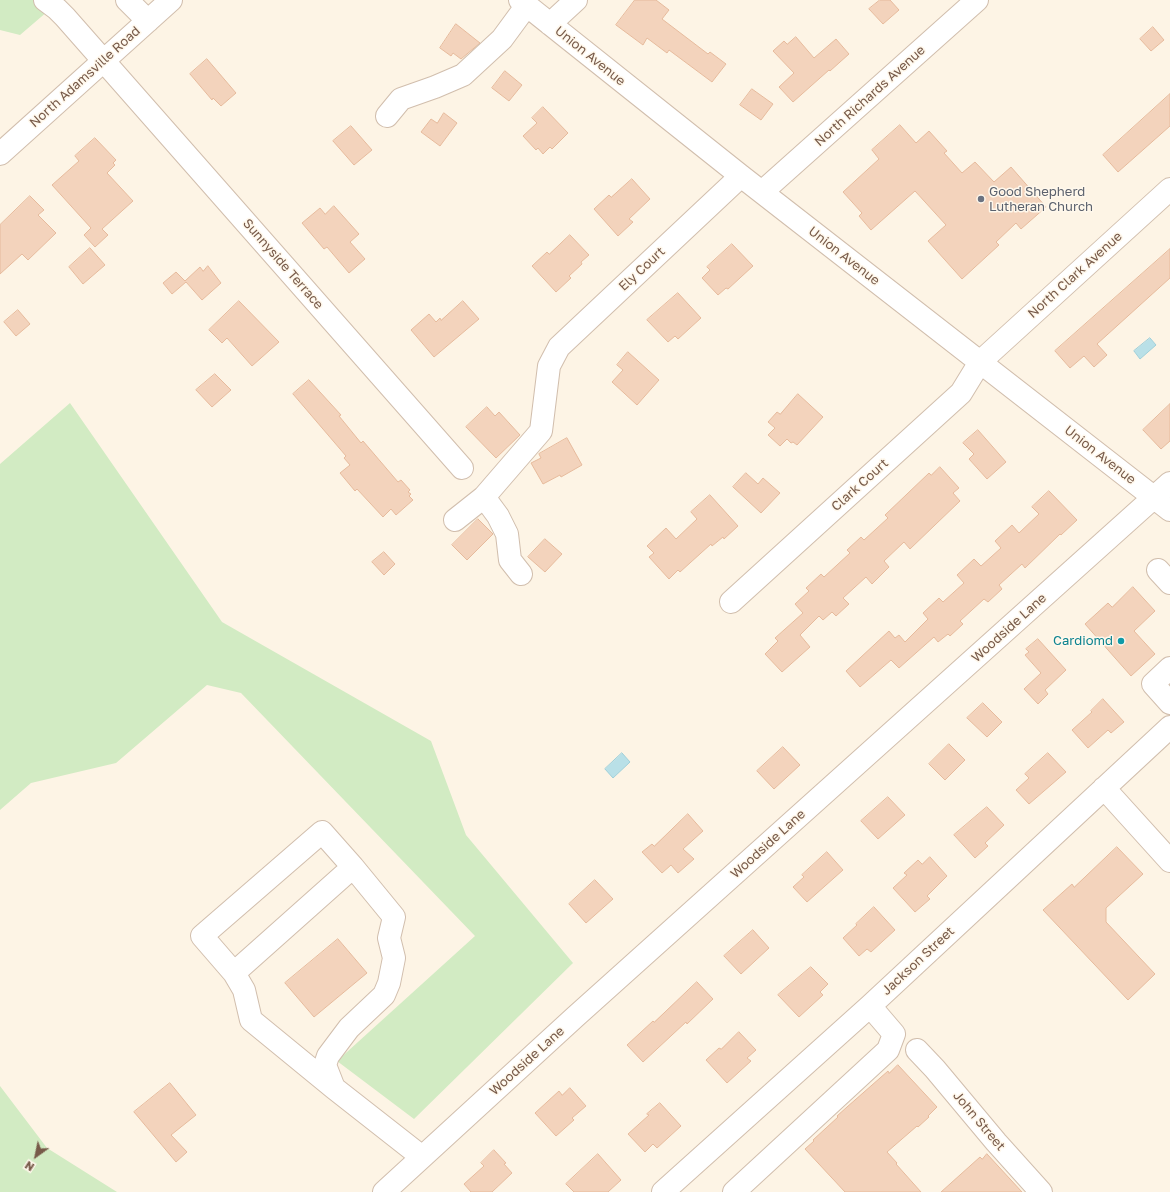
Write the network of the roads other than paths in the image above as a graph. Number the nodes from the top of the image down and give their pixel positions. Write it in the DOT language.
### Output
graph roads {
  1 [pos="45,0"];
  2 [pos="127,0"];
  3 [pos="171,0"];
  4 [pos="576,0"];
  5 [pos="970,2"];
  6 [pos="523,3"];
  7 [pos="148,21"];
  8 [pos="550,24"];
  9 [pos="104,60"];
  10 [pos="387,116"];
  11 [pos="0,154"];
  12 [pos="741,176"];
  13 [pos="1170,189"];
  14 [pos="762,192"];
  15 [pos="980,362"];
  16 [pos="462,468"];
  17 [pos="1170,483"];
  18 [pos="484,497"];
  19 [pos="1162,504"];
  20 [pos="455,520"];
  21 [pos="521,574"];
  22 [pos="731,602"];
  23 [pos="1170,668"];
  24 [pos="1170,703"];
  25 [pos="1170,727"];
  26 [pos="1104,788"];
  27 [pos="1166,849"];
  28 [pos="353,868"];
  29 [pos="234,973"];
  30 [pos="870,1006"];
  31 [pos="917,1050"];
  32 [pos="334,1088"];
  33 [pos="422,1157"];
  34 [pos="384,1192"];
  35 [pos="663,1192"];
  36 [pos="734,1192"];
  37 [pos="1041,1192"];
  1 -- 9 [label="street, Sunnyside Terrace"];
  2 -- 7 [label="street"];
  3 -- 7 [label="street, North Adamsville Road"];
  4 -- 8 [label="street"];
  5 -- 14 [label="street, North Richards Avenue"];
  6 -- 8 [label="street, Union Avenue"];
  6 -- 10 [label="street"];
  7 -- 9 [label="street, North Adamsville Road"];
  8 -- 12 [label="street, Union Avenue"];
  9 -- 11 [label="street, North Adamsville Road"];
  9 -- 16 [label="street, Sunnyside Terrace"];
  12 -- 14 [label="street, Union Avenue"];
  12 -- 18 [label="street, Ely Court"];
  13 -- 15 [label="street, North Clark Avenue"];
  14 -- 15 [label="street, Union Avenue"];
  15 -- 19 [label="street, Union Avenue"];
  15 -- 22 [label="street, Clark Court"];
  17 -- 19 [label="street, Woodside Lane"];
  18 -- 20 [label="street"];
  18 -- 21 [label="street"];
  19 -- 33 [label="street, Woodside Lane"];
  23 -- 24 [label="street"];
  25 -- 26 [label="street, Jackson Street"];
  26 -- 27 [label="street"];
  26 -- 30 [label="street, Jackson Street"];
  28 -- 29 [label="street"];
  28 -- 29 [label="street"];
  28 -- 32 [label="street"];
  29 -- 32 [label="street"];
  30 -- 35 [label="street, Jackson Street"];
  30 -- 36 [label="street"];
  31 -- 37 [label="street, John Street"];
  32 -- 33 [label="street"];
  33 -- 34 [label="street, Woodside Lane"];
}
